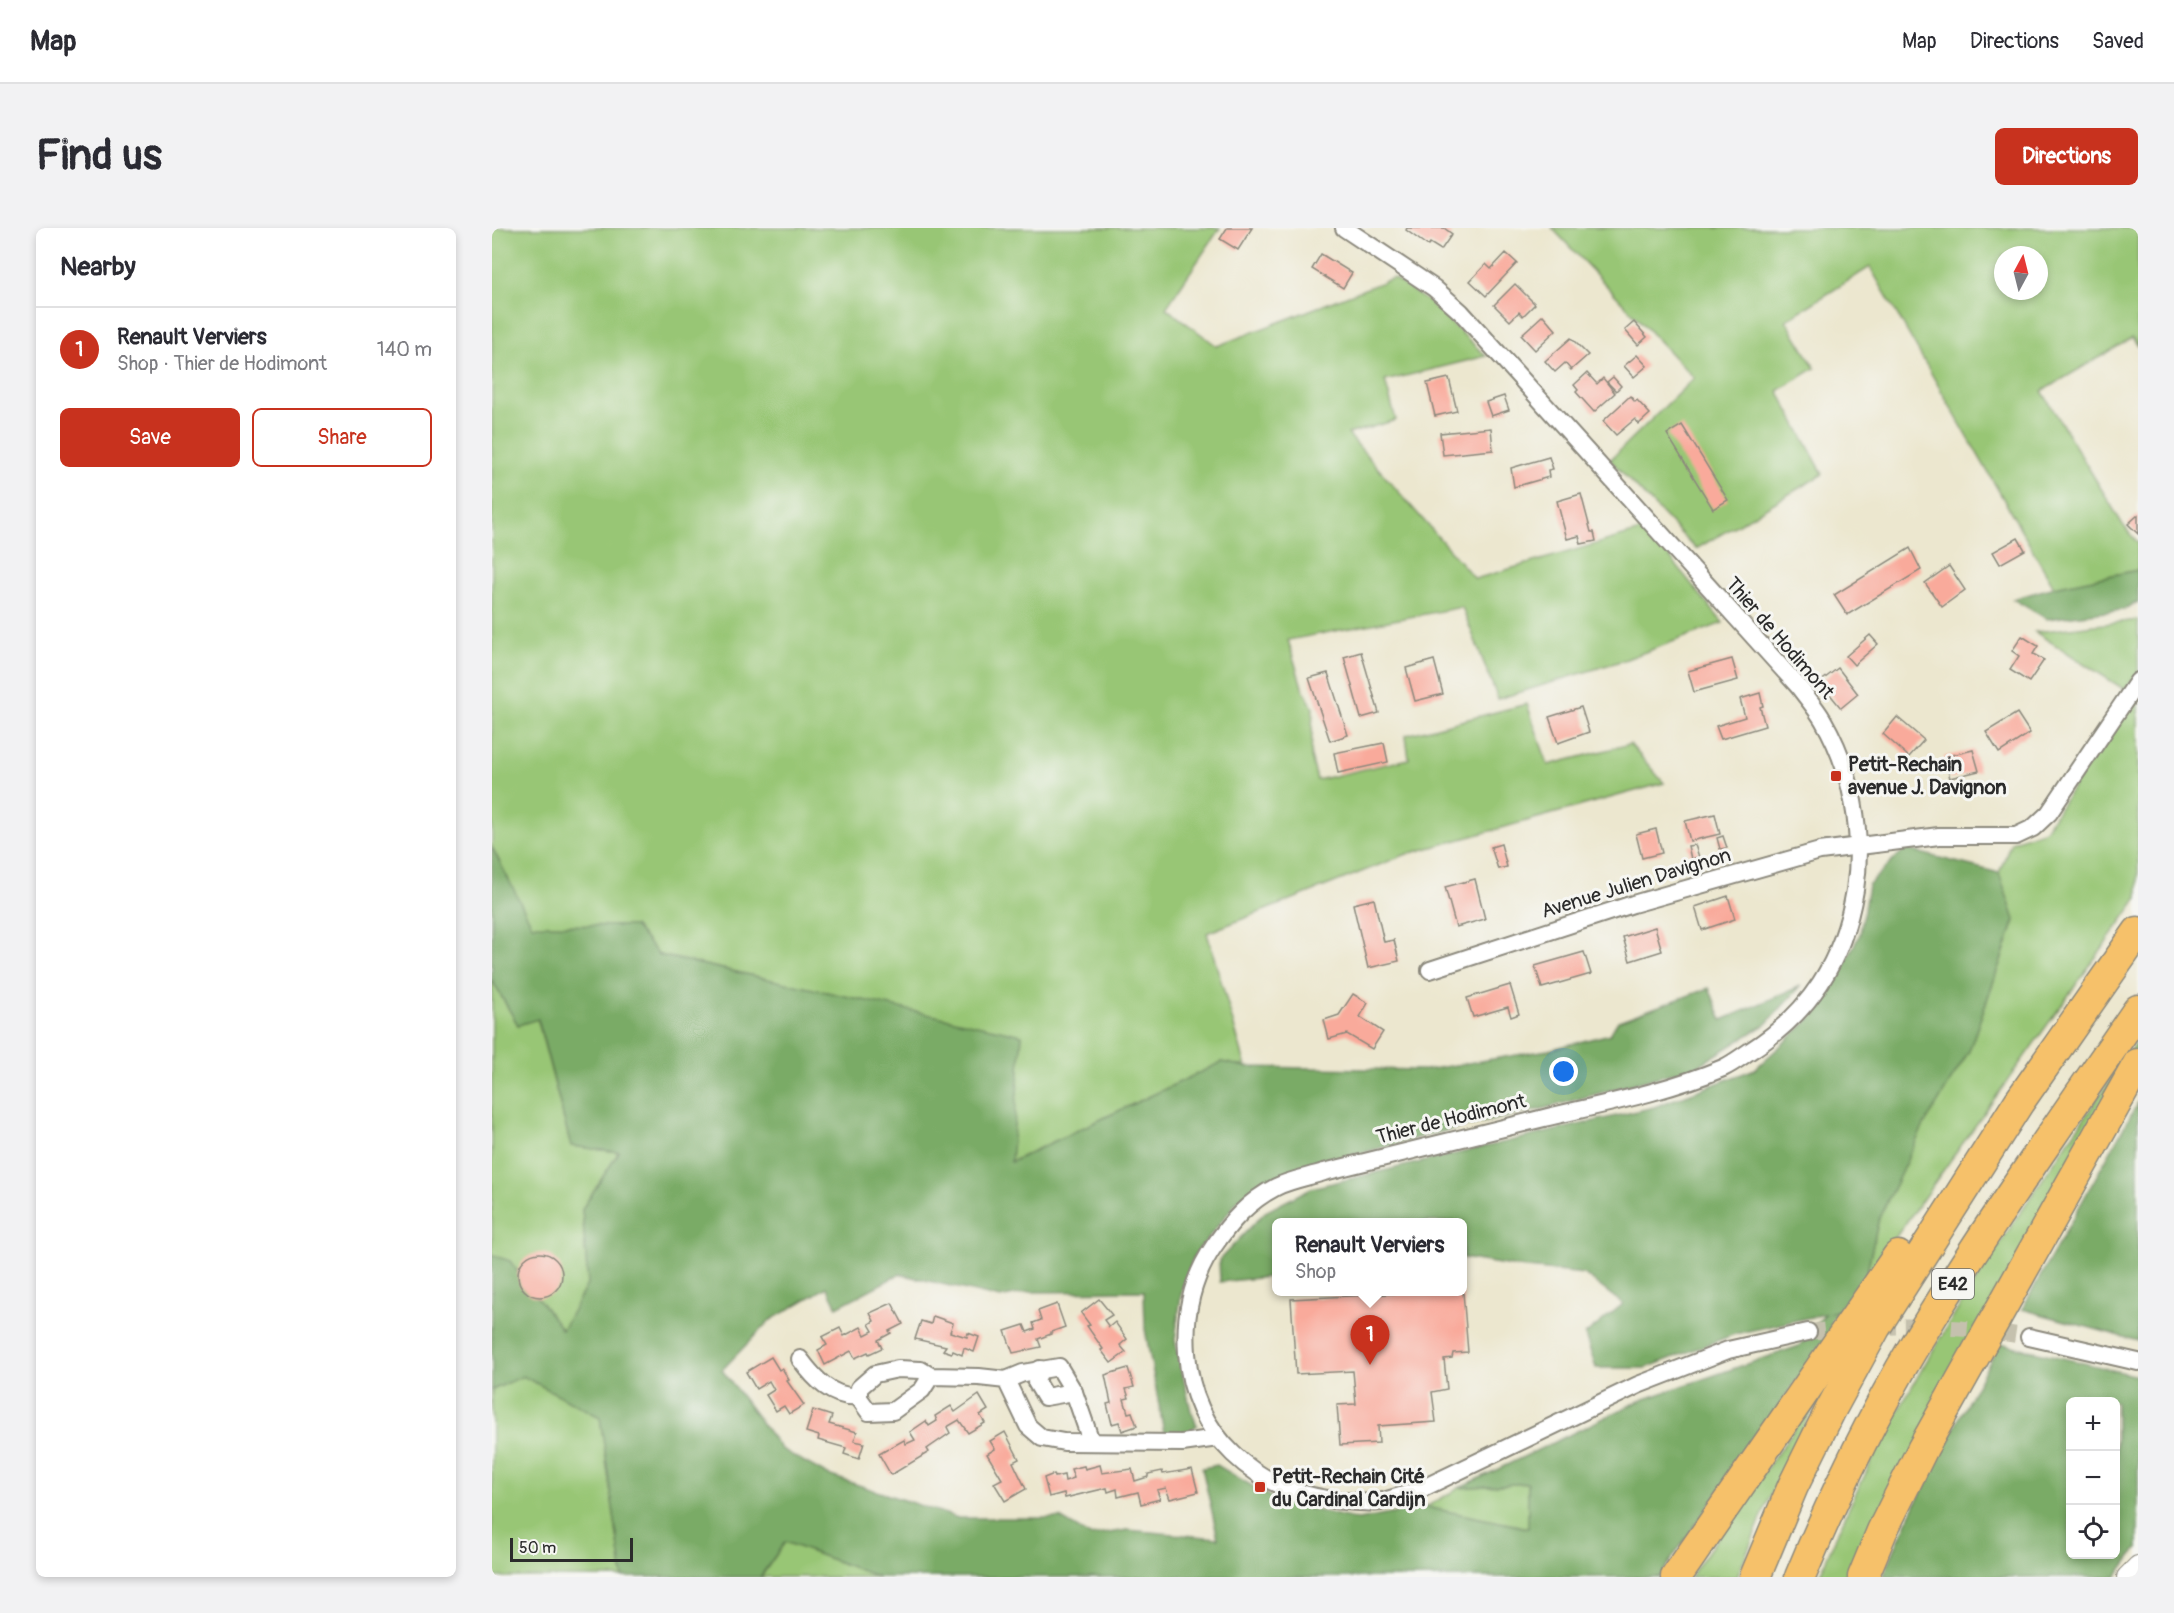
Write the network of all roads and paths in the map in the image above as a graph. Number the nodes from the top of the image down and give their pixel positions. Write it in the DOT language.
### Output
graph roads {
  1 [pos="1344,228"];
  2 [pos="2138,681"];
  3 [pos="1857,845"];
  4 [pos="2138,932"];
  5 [pos="1430,970"];
  6 [pos="2138,1010"];
  7 [pos="2138,1064"];
  8 [pos="2019,1102"];
  9 [pos="1808,1332"];
  10 [pos="2029,1337"];
  11 [pos="800,1359"];
  12 [pos="2138,1362"];
  13 [pos="1040,1369"];
  14 [pos="931,1376"];
  15 [pos="1006,1380"];
  16 [pos="1074,1392"];
  17 [pos="859,1396"];
  18 [pos="1218,1438"];
  19 [pos="1091,1441"];
  20 [pos="2138,1566"];
  21 [pos="1676,1577"];
  22 [pos="1755,1577"];
  23 [pos="1800,1577"];
  24 [pos="1863,1577"];
  25 [pos="2127,1577"];
  1 -- 3 [label="street, Thier de Hodimont"];
  2 -- 3 [label="street, Avenue Julien Davignon"];
  3 -- 5 [label="street, Avenue Julien Davignon"];
  3 -- 18 [label="street, Thier de Hodimont"];
  4 -- 8 [label="highway, E42"];
  6 -- 23 [label="highway, E42"];
  7 -- 24 [label="highway"];
  8 -- 21 [label="highway"];
  8 -- 22 [label="highway, E42"];
  9 -- 18 [label="street, Thier de Hodimont"];
  10 -- 12 [label="street"];
  11 -- 17 [label="street"];
  13 -- 15 [label="street"];
  13 -- 16 [label="street"];
  13 -- 16 [label="street"];
  14 -- 15 [label="street"];
  14 -- 17 [label="street"];
  14 -- 17 [label="street"];
  15 -- 19 [label="street"];
  16 -- 19 [label="street"];
  18 -- 19 [label="street"];
  20 -- 25 [label="street"];
}
